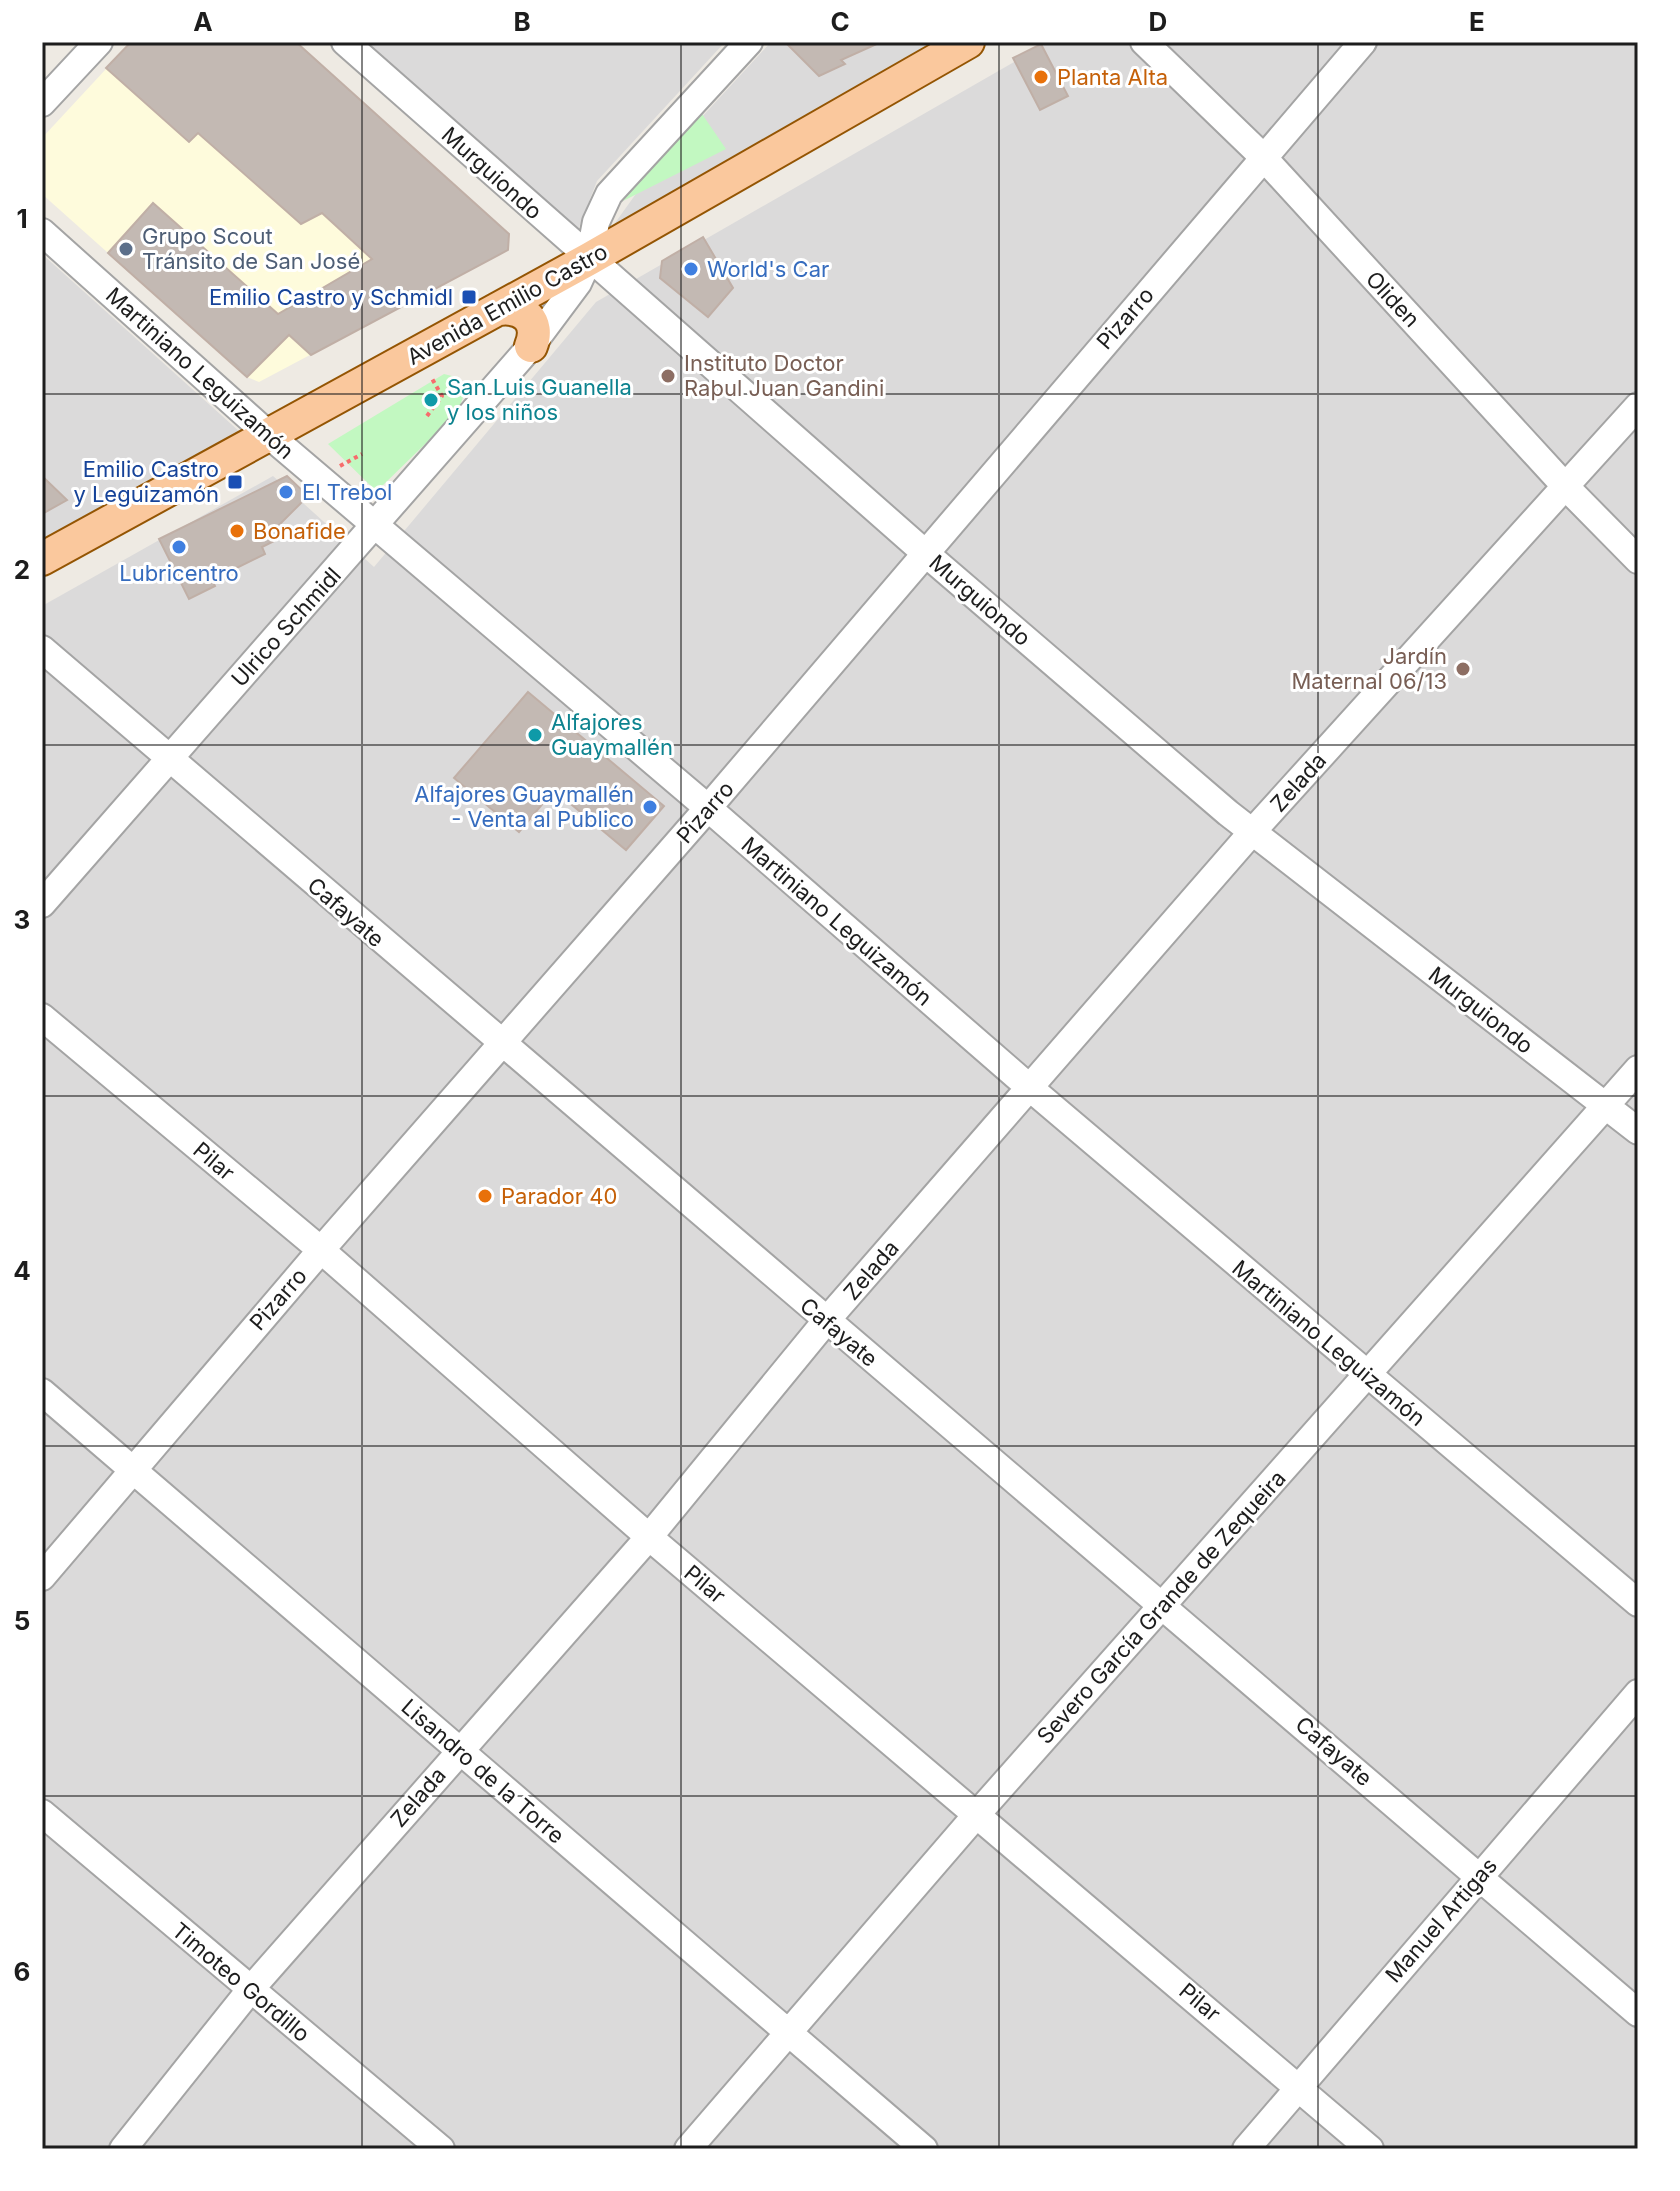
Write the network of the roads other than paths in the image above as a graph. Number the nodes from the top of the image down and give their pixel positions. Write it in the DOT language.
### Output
graph roads {
  1 [pos="99,42"];
  2 [pos="345,42"];
  3 [pos="749,42"];
  4 [pos="968,42"];
  5 [pos="1144,42"];
  6 [pos="1363,42"];
  7 [pos="42,103"];
  8 [pos="1263,157"];
  9 [pos="42,232"];
  10 [pos="589,259"];
  11 [pos="499,309"];
  12 [pos="531,346"];
  13 [pos="1638,406"];
  14 [pos="270,436"];
  15 [pos="1565,486"];
  16 [pos="376,526"];
  17 [pos="924,552"];
  18 [pos="42,559"];
  19 [pos="1638,560"];
  20 [pos="42,649"];
  21 [pos="168,758"];
  22 [pos="708,808"];
  23 [pos="1253,831"];
  24 [pos="42,904"];
  25 [pos="42,1017"];
  26 [pos="501,1046"];
  27 [pos="1638,1069"];
  28 [pos="1030,1088"];
  29 [pos="1606,1108"];
  30 [pos="1638,1131"];
  31 [pos="321,1250"];
  32 [pos="826,1321"];
  33 [pos="1367,1375"];
  34 [pos="42,1392"];
  35 [pos="132,1469"];
  36 [pos="649,1537"];
  37 [pos="42,1577"];
  38 [pos="1638,1603"];
  39 [pos="1163,1604"];
  40 [pos="1638,1693"];
  41 [pos="458,1750"];
  42 [pos="42,1813"];
  43 [pos="978,1813"];
  44 [pos="1479,1876"];
  45 [pos="250,1990"];
  46 [pos="1638,2013"];
  47 [pos="789,2034"];
  48 [pos="1298,2087"];
  49 [pos="123,2149"];
  50 [pos="441,2149"];
  51 [pos="688,2149"];
  52 [pos="924,2149"];
  53 [pos="1246,2149"];
  54 [pos="1370,2149"];
  1 -- 7 [label="street"];
  2 -- 10 [label="street, Murguiondo"];
  3 -- 10 [label="street, Ulrico Schmidl"];
  4 -- 10 [label="main road, Avenida Emilio Castro"];
  5 -- 8 [label="street, Oliden"];
  6 -- 8 [label="street, Pizarro"];
  8 -- 15 [label="street, Oliden"];
  8 -- 17 [label="street, Pizarro"];
  9 -- 14 [label="street, Martiniano Leguizamón"];
  10 -- 11 [label="main road, Avenida Emilio Castro"];
  10 -- 12 [label="street, Ulrico Schmidl"];
  10 -- 17 [label="street, Murguiondo"];
  11 -- 12 [label="main road"];
  11 -- 14 [label="main road, Avenida Emilio Castro"];
  12 -- 16 [label="street, Ulrico Schmidl"];
  13 -- 15 [label="street, Zelada"];
  14 -- 16 [label="street, Martiniano Leguizamón"];
  14 -- 18 [label="main road, Avenida Emilio Castro"];
  15 -- 19 [label="street, Oliden"];
  15 -- 23 [label="street, Zelada"];
  16 -- 21 [label="street, Ulrico Schmidl"];
  16 -- 22 [label="street, Martiniano Leguizamón"];
  17 -- 22 [label="street, Pizarro"];
  17 -- 23 [label="street, Murguiondo"];
  20 -- 21 [label="street, Cafayate"];
  21 -- 24 [label="street, Ulrico Schmidl"];
  21 -- 26 [label="street, Cafayate"];
  22 -- 26 [label="street, Pizarro"];
  22 -- 28 [label="street, Martiniano Leguizamón"];
  23 -- 28 [label="street, Zelada"];
  23 -- 29 [label="street, Murguiondo"];
  25 -- 31 [label="street, Pilar"];
  26 -- 31 [label="street, Pizarro"];
  26 -- 32 [label="street, Cafayate"];
  27 -- 29 [label="street, Severo García Grande de Zequeira"];
  28 -- 32 [label="street, Zelada"];
  28 -- 33 [label="street, Martiniano Leguizamón"];
  29 -- 30 [label="street, Murguiondo"];
  29 -- 33 [label="street, Severo García Grande de Zequeira"];
  31 -- 35 [label="street, Pizarro"];
  31 -- 36 [label="street, Pilar"];
  32 -- 36 [label="street, Zelada"];
  32 -- 39 [label="street, Cafayate"];
  33 -- 38 [label="street, Martiniano Leguizamón"];
  33 -- 39 [label="street, Severo García Grande de Zequeira"];
  34 -- 35 [label="street, Lisandro de la Torre"];
  35 -- 37 [label="street, Pizarro"];
  35 -- 41 [label="street, Lisandro de la Torre"];
  36 -- 41 [label="street, Zelada"];
  36 -- 43 [label="street, Pilar"];
  39 -- 43 [label="street, Severo García Grande de Zequeira"];
  39 -- 44 [label="street, Cafayate"];
  40 -- 44 [label="street, Manuel Artigas"];
  41 -- 45 [label="street, Zelada"];
  41 -- 47 [label="street, Lisandro de la Torre"];
  42 -- 45 [label="street, Timoteo Gordillo"];
  43 -- 47 [label="street, Severo García Grande de Zequeira"];
  43 -- 48 [label="street, Pilar"];
  44 -- 46 [label="street, Cafayate"];
  44 -- 48 [label="street, Manuel Artigas"];
  45 -- 49 [label="street, Zelada"];
  45 -- 50 [label="street, Timoteo Gordillo"];
  47 -- 51 [label="street, Severo García Grande de Zequeira"];
  47 -- 52 [label="street, Lisandro de la Torre"];
  48 -- 53 [label="street, Manuel Artigas"];
  48 -- 54 [label="street, Pilar"];
}
